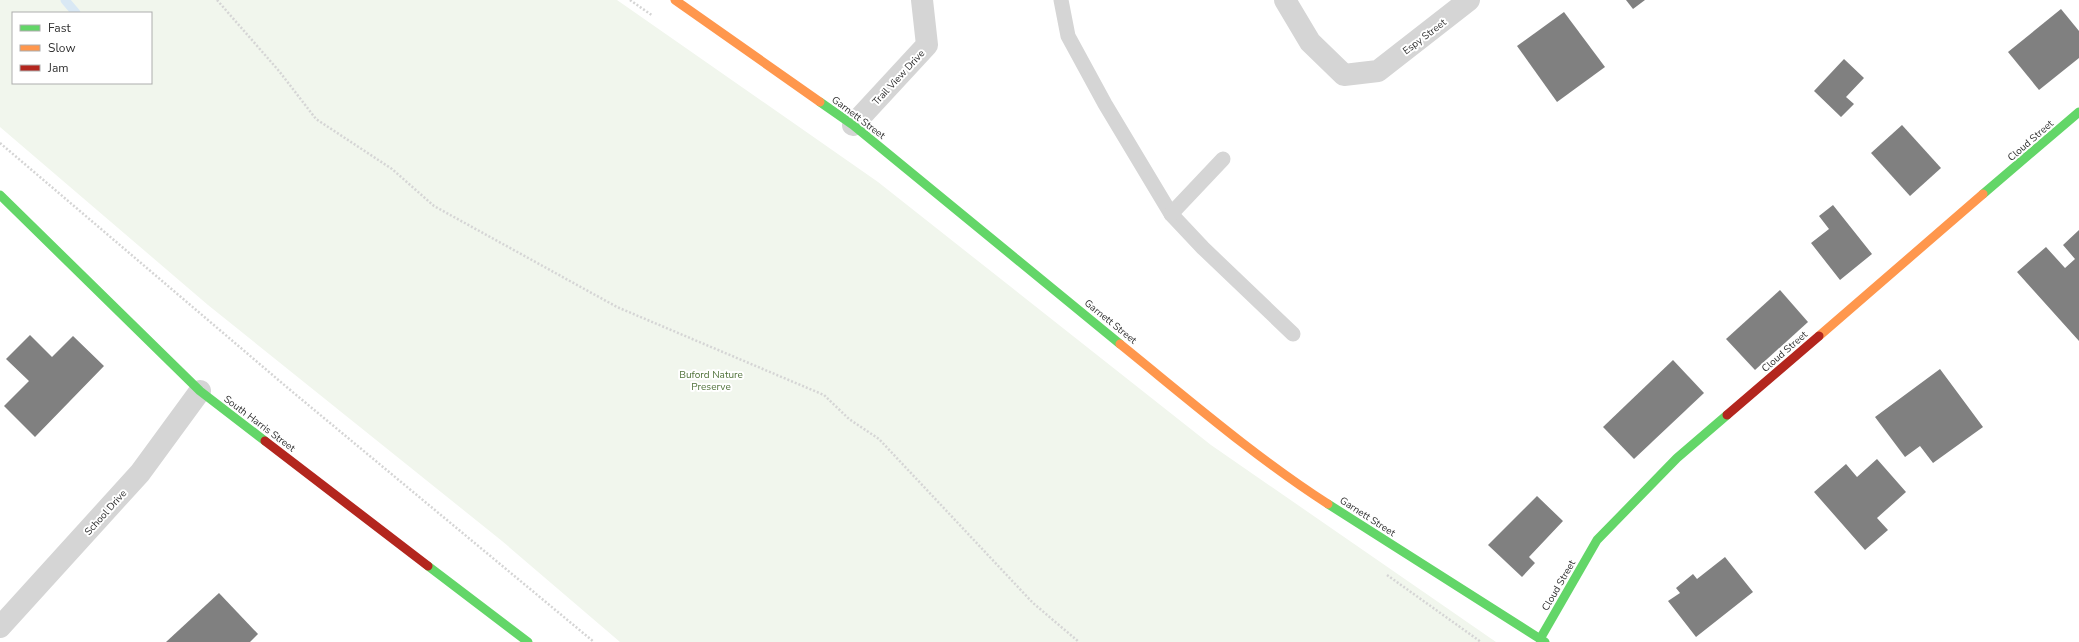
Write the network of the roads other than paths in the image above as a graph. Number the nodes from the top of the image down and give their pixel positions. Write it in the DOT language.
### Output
graph roads {
  1 [pos="675,0"];
  2 [pos="922,0"];
  3 [pos="1062,0"];
  4 [pos="1285,0"];
  5 [pos="1469,0"];
  6 [pos="2079,112"];
  7 [pos="854,124"];
  8 [pos="1223,158"];
  9 [pos="0,195"];
  10 [pos="1171,214"];
  11 [pos="1293,334"];
  12 [pos="200,391"];
  13 [pos="0,627"];
  14 [pos="1542,640"];
  15 [pos="528,642"];
  1 -- 7 [label="street, Garnett Street"];
  2 -- 7 [label="street, Trail View Drive"];
  3 -- 10 [label="lane"];
  4 -- 5 [label="street, Espy Street"];
  6 -- 14 [label="street, Cloud Street"];
  7 -- 14 [label="street, Garnett Street"];
  8 -- 10 [label="lane"];
  9 -- 12 [label="street, South Harris Street"];
  10 -- 11 [label="lane"];
  12 -- 13 [label="street, School Drive"];
  12 -- 15 [label="street, South Harris Street"];
}
